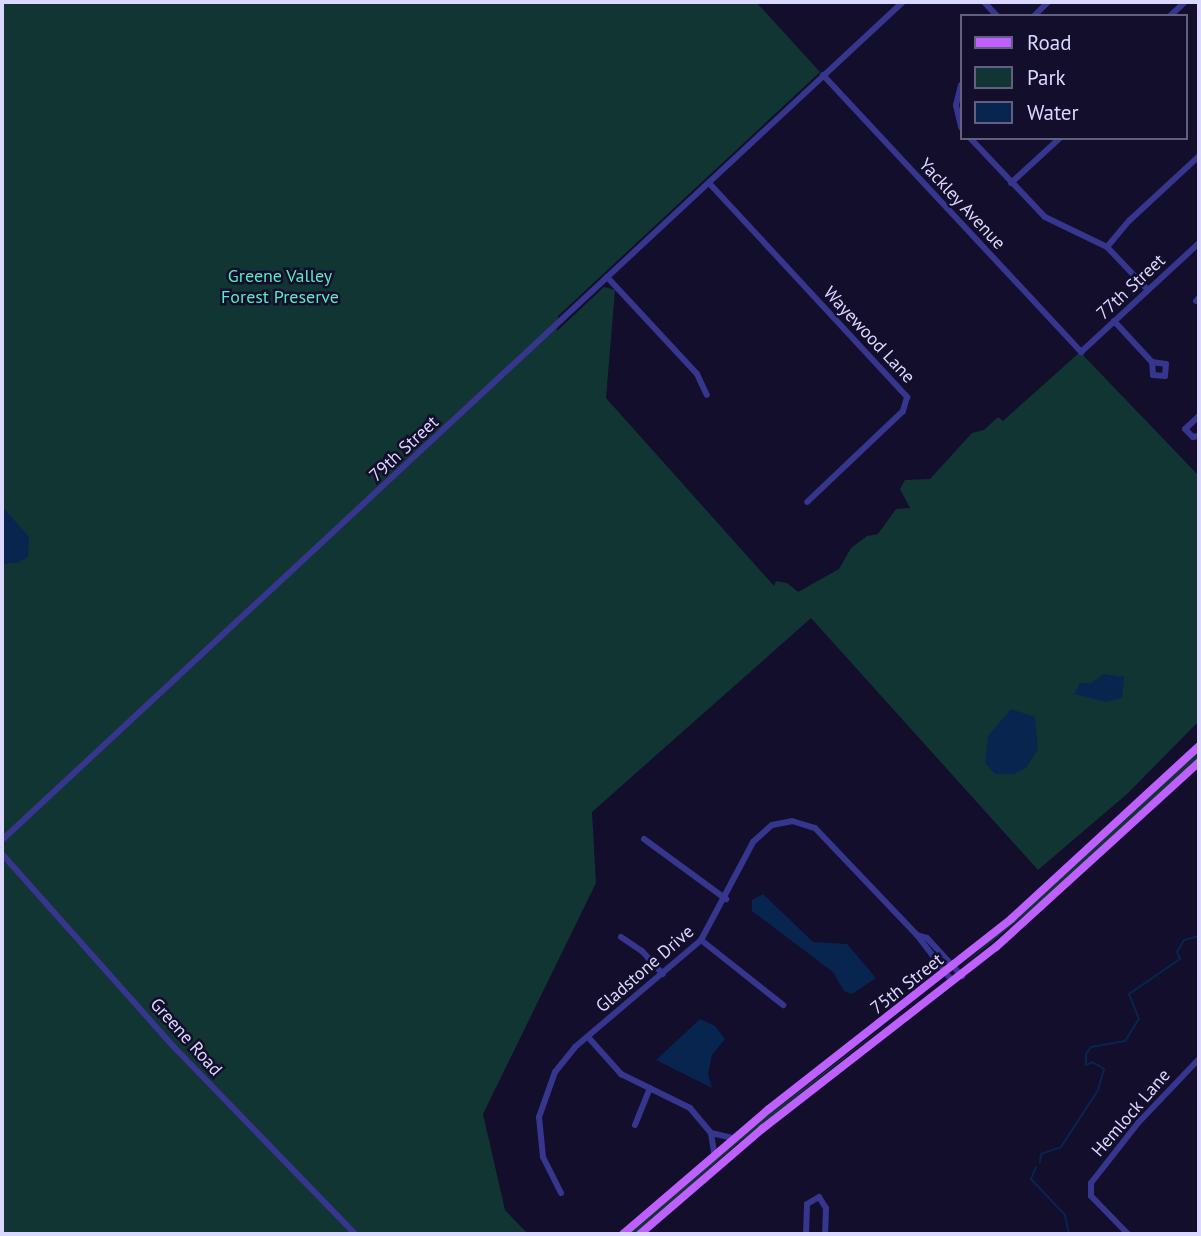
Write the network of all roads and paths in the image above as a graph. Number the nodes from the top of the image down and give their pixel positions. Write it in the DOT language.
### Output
graph roads {
  1 [pos="904,2"];
  2 [pos="1185,2"];
  3 [pos="1172,14"];
  4 [pos="823,75"];
  5 [pos="960,89"];
  6 [pos="960,123"];
  7 [pos="972,140"];
  8 [pos="1058,140"];
  9 [pos="1199,156"];
  10 [pos="709,183"];
  11 [pos="1012,183"];
  12 [pos="1199,243"];
  13 [pos="1107,247"];
  14 [pos="607,277"];
  15 [pos="1149,290"];
  16 [pos="1114,321"];
  17 [pos="1081,352"];
  18 [pos="1152,362"];
  19 [pos="707,395"];
  20 [pos="1199,416"];
  21 [pos="1199,436"];
  22 [pos="807,502"];
  23 [pos="1199,746"];
  24 [pos="1199,762"];
  25 [pos="644,839"];
  26 [pos="2,840"];
  27 [pos="2,855"];
  28 [pos="726,899"];
  29 [pos="918,935"];
  30 [pos="621,937"];
  31 [pos="701,940"];
  32 [pos="954,967"];
  33 [pos="663,974"];
  34 [pos="946,974"];
  35 [pos="962,976"];
  36 [pos="953,982"];
  37 [pos="783,1005"];
  38 [pos="587,1037"];
  39 [pos="1199,1059"];
  40 [pos="650,1088"];
  41 [pos="635,1125"];
  42 [pos="711,1133"];
  43 [pos="733,1138"];
  44 [pos="714,1153"];
  45 [pos="561,1193"];
  46 [pos="355,1234"];
  47 [pos="624,1234"];
  48 [pos="640,1234"];
  49 [pos="806,1234"];
  50 [pos="825,1234"];
  51 [pos="1128,1234"];
  1 -- 4 [label="street, 79th Street"];
  2 -- 3 [label="street"];
  4 -- 10 [label="street, 79th Street"];
  4 -- 17 [label="street, Yackley Avenue"];
  5 -- 6 [label="street"];
  7 -- 11 [label="street"];
  8 -- 11 [label="street"];
  9 -- 13 [label="street"];
  10 -- 14 [label="street, 79th Street"];
  10 -- 22 [label="street, Wayewood Lane"];
  11 -- 13 [label="street"];
  12 -- 15 [label="street, 77th Street"];
  13 -- 15 [label="street"];
  14 -- 19 [label="street"];
  14 -- 26 [label="street, 79th Street"];
  15 -- 16 [label="street, 77th Street"];
  16 -- 17 [label="street, 77th Street"];
  16 -- 18 [label="street"];
  20 -- 21 [label="street"];
  23 -- 32 [label="main road, 75th Street"];
  24 -- 35 [label="main road, 75th Street"];
  25 -- 28 [label="street"];
  27 -- 46 [label="street, Greene Road"];
  28 -- 29 [label="street, Gladstone Drive"];
  28 -- 31 [label="street, Gladstone Drive"];
  29 -- 32 [label="street, Gladstone Drive"];
  29 -- 34 [label="street, Gladstone Drive"];
  30 -- 33 [label="street"];
  31 -- 33 [label="street, Gladstone Drive"];
  31 -- 37 [label="street"];
  32 -- 34 [label="main road, 75th Street"];
  32 -- 35 [label="street, Gladstone Drive"];
  33 -- 38 [label="street, Gladstone Drive"];
  34 -- 36 [label="street, Gladstone Drive"];
  34 -- 43 [label="main road, 75th Street"];
  35 -- 36 [label="main road, 75th Street"];
  36 -- 48 [label="main road, 75th Street"];
  38 -- 40 [label="street"];
  38 -- 45 [label="street, Gladstone Drive"];
  39 -- 51 [label="street, Hemlock Lane"];
  40 -- 41 [label="street"];
  40 -- 42 [label="street"];
  42 -- 43 [label="street"];
  42 -- 44 [label="street"];
  43 -- 44 [label="main road, 75th Street"];
  44 -- 47 [label="main road, 75th Street"];
  49 -- 50 [label="street"];
}
